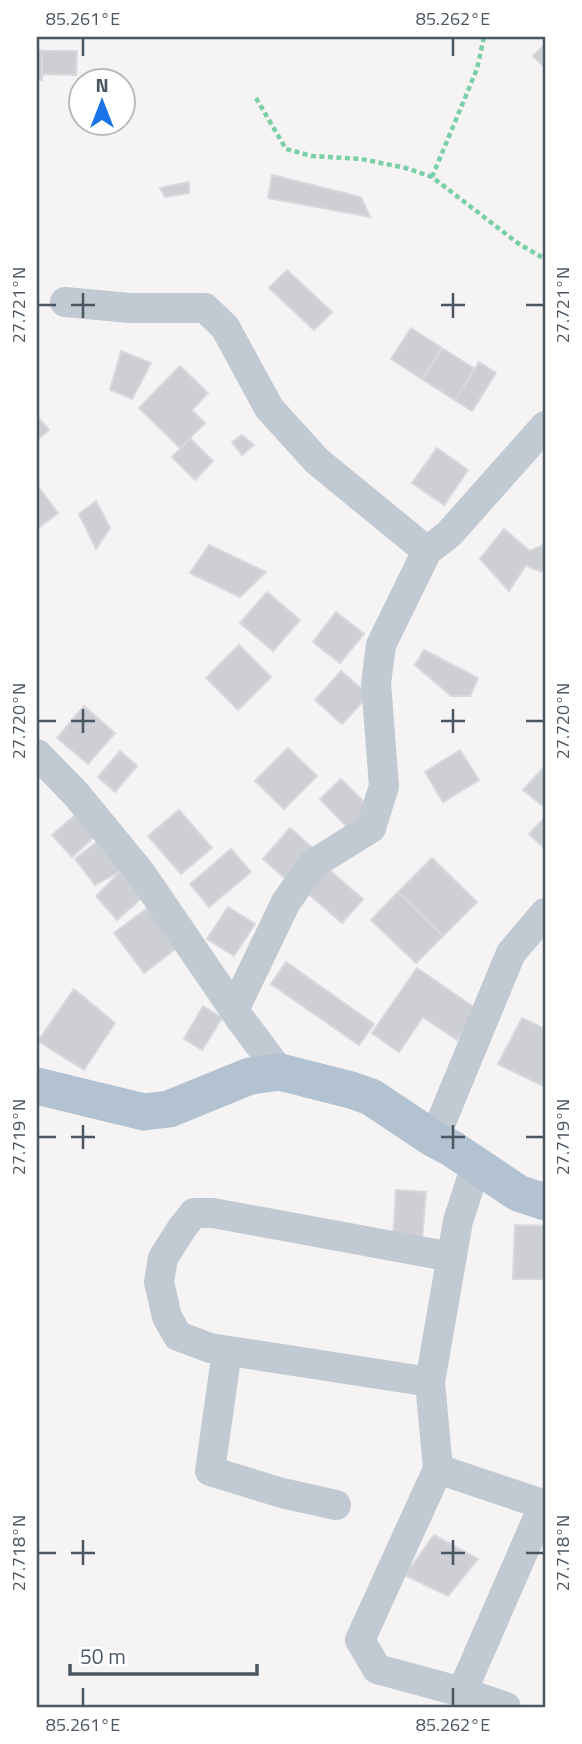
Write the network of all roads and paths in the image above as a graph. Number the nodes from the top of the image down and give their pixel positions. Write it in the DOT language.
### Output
graph roads {
  1 [pos="484,37"];
  2 [pos="256,98"];
  3 [pos="432,177"];
  4 [pos="545,259"];
  5 [pos="65,302"];
  6 [pos="545,426"];
  7 [pos="426,551"];
  8 [pos="37,754"];
  9 [pos="545,913"];
  10 [pos="234,1010"];
  11 [pos="280,1072"];
  12 [pos="37,1086"];
  13 [pos="434,1139"];
  14 [pos="476,1166"];
  15 [pos="545,1202"];
  16 [pos="452,1257"];
  17 [pos="227,1351"];
  18 [pos="429,1382"];
  19 [pos="438,1469"];
  20 [pos="336,1505"];
  21 [pos="545,1505"];
  22 [pos="462,1692"];
  23 [pos="506,1707"];
  1 -- 3 [label="path"];
  2 -- 3 [label="path"];
  3 -- 4 [label="path"];
  5 -- 7 [label="street"];
  6 -- 7 [label="street"];
  7 -- 10 [label="street"];
  8 -- 10 [label="street"];
  9 -- 13 [label="street"];
  10 -- 11 [label="street"];
  11 -- 12 [label="main road"];
  11 -- 13 [label="main road"];
  13 -- 14 [label="main road"];
  14 -- 15 [label="main road"];
  14 -- 16 [label="street"];
  16 -- 17 [label="street"];
  16 -- 18 [label="street"];
  17 -- 18 [label="street"];
  17 -- 20 [label="street"];
  18 -- 19 [label="street"];
  19 -- 21 [label="street"];
  19 -- 22 [label="street"];
  21 -- 22 [label="street"];
  22 -- 23 [label="street"];
}
